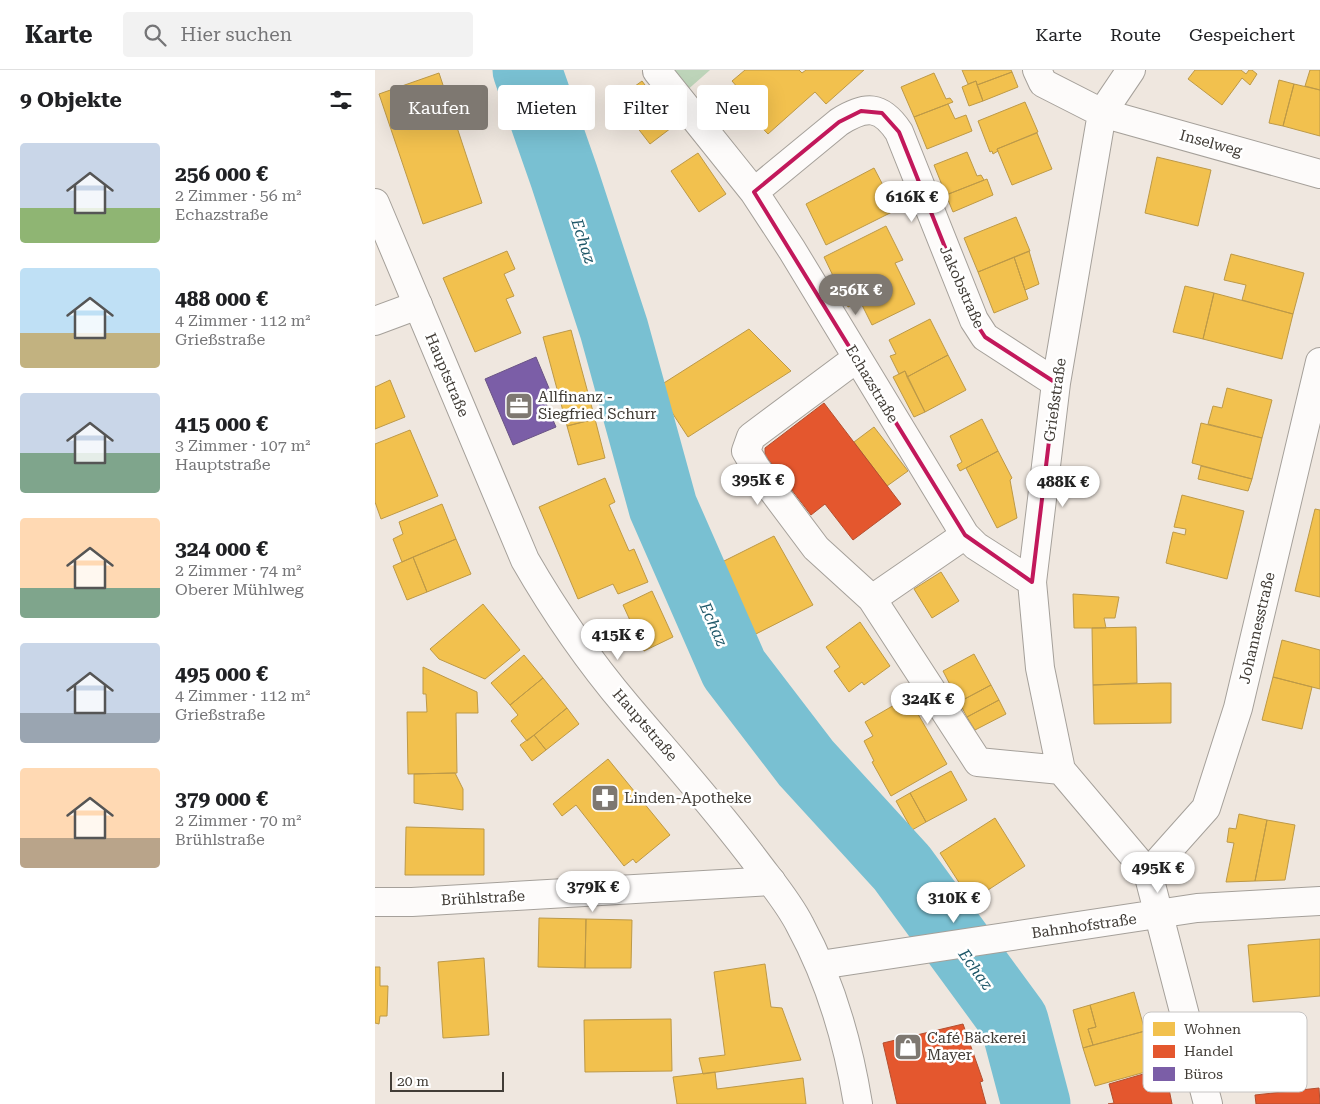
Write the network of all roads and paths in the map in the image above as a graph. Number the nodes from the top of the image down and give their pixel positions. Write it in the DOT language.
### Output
graph roads {
  1 [pos="1037,70"];
  2 [pos="1131,70"];
  3 [pos="657,72"];
  4 [pos="1102,113"];
  5 [pos="1320,174"];
  6 [pos="754,192"];
  7 [pos="375,202"];
  8 [pos="418,305"];
  9 [pos="375,321"];
  10 [pos="857,358"];
  11 [pos="1320,362"];
  12 [pos="1056,383"];
  13 [pos="965,535"];
  14 [pos="1032,582"];
  15 [pos="871,599"];
  16 [pos="1061,770"];
  17 [pos="1148,872"];
  18 [pos="771,881"];
  19 [pos="1320,901"];
  20 [pos="375,902"];
  21 [pos="1158,915"];
  22 [pos="820,965"];
  23 [pos="1184,1012"];
  24 [pos="858,1104"];
  1 -- 4 [label="street, Inselweg"];
  2 -- 4 [label="street, Grießstraße"];
  3 -- 6 [label="street, Echazstraße"];
  4 -- 5 [label="street, Inselweg"];
  4 -- 12 [label="street, Grießstraße"];
  6 -- 10 [label="street, Echazstraße"];
  6 -- 12 [label="street, Jakobstraße"];
  7 -- 8 [label="street, Hauptstraße"];
  8 -- 9 [label="street"];
  8 -- 18 [label="street, Hauptstraße"];
  10 -- 13 [label="street, Echazstraße"];
  10 -- 15 [label="street"];
  11 -- 17 [label="street, Johannesstraße"];
  12 -- 14 [label="street, Grießstraße"];
  13 -- 14 [label="street, Echazstraße"];
  13 -- 15 [label="street"];
  14 -- 16 [label="street, Grießstraße"];
  15 -- 16 [label="street"];
  16 -- 17 [label="street, Grießstraße"];
  17 -- 21 [label="street, Grießstraße"];
  18 -- 20 [label="street, Brühlstraße"];
  18 -- 22 [label="street, Hauptstraße"];
  19 -- 21 [label="street, Bahnhofstraße"];
  21 -- 22 [label="street, Bahnhofstraße"];
  21 -- 23 [label="street, Grießstraße"];
  22 -- 24 [label="street, Hauptstraße"];
}
